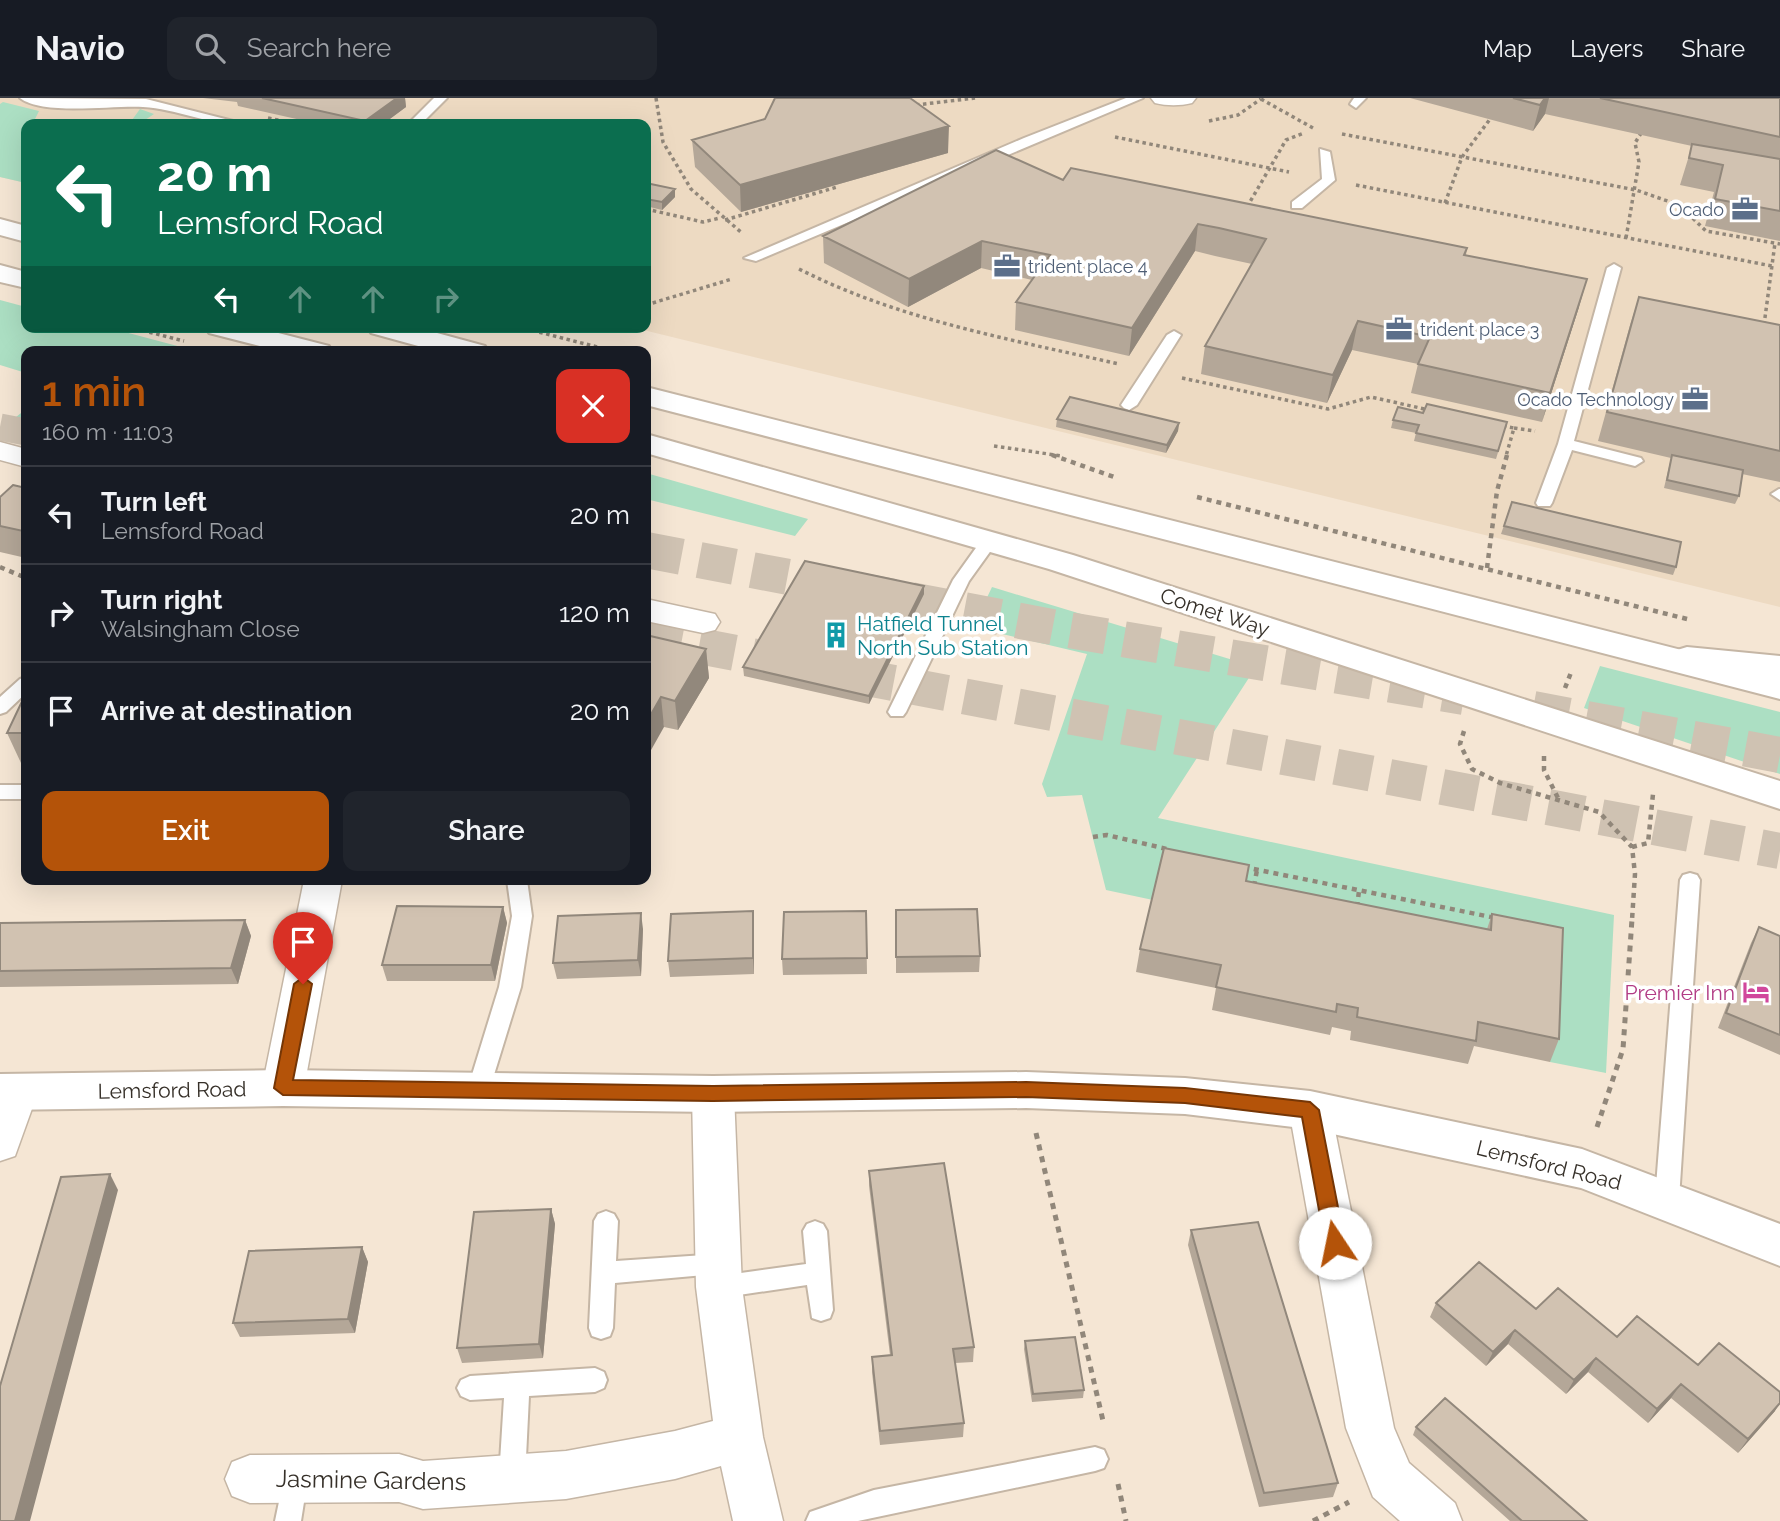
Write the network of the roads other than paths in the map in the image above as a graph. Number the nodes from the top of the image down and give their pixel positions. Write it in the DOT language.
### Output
graph roads {
  1 [pos="26,98"];
  2 [pos="442,98"];
  3 [pos="1137,98"];
  4 [pos="1163,98"];
  5 [pos="1184,98"];
  6 [pos="218,119"];
  7 [pos="419,119"];
  8 [pos="1324,152"];
  9 [pos="1297,205"];
  10 [pos="0,227"];
  11 [pos="21,233"];
  12 [pos="751,258"];
  13 [pos="1614,268"];
  14 [pos="0,273"];
  15 [pos="21,279"];
  16 [pos="243,333"];
  17 [pos="404,333"];
  18 [pos="1174,335"];
  19 [pos="295,346"];
  20 [pos="452,346"];
  21 [pos="651,397"];
  22 [pos="1129,405"];
  23 [pos="651,444"];
  24 [pos="1566,444"];
  25 [pos="0,452"];
  26 [pos="21,457"];
  27 [pos="1634,461"];
  28 [pos="1544,503"];
  29 [pos="989,542"];
  30 [pos="651,611"];
  31 [pos="703,622"];
  32 [pos="1671,658"];
  33 [pos="1780,668"];
  34 [pos="1780,687"];
  35 [pos="21,688"];
  36 [pos="0,708"];
  37 [pos="897,712"];
  38 [pos="0,792"];
  39 [pos="21,792"];
  40 [pos="1780,795"];
  41 [pos="1690,880"];
  42 [pos="322,885"];
  43 [pos="518,885"];
  44 [pos="283,1088"];
  45 [pos="478,1091"];
  46 [pos="9,1092"];
  47 [pos="713,1094"];
  48 [pos="1310,1110"];
  49 [pos="0,1143"];
  50 [pos="1667,1199"];
  51 [pos="606,1221"];
  52 [pos="816,1231"];
  53 [pos="1780,1245"];
  54 [pos="604,1273"];
  55 [pos="818,1273"];
  56 [pos="719,1276"];
  57 [pos="821,1310"];
  58 [pos="601,1328"];
  59 [pos="595,1380"];
  60 [pos="517,1387"];
  61 [pos="470,1388"];
  62 [pos="739,1437"];
  63 [pos="1101,1449"];
  64 [pos="512,1479"];
  65 [pos="278,1492"];
  66 [pos="758,1521"];
  67 [pos="819,1521"];
  68 [pos="1437,1521"];
  1 -- 6 [label="lane"];
  2 -- 7 [label="lane"];
  3 -- 12 [label="lane"];
  4 -- 5 [label="street"];
  8 -- 9 [label="lane"];
  10 -- 11 [label="main road"];
  13 -- 24 [label="lane"];
  14 -- 15 [label="main road"];
  16 -- 19 [label="main road"];
  17 -- 20 [label="main road"];
  18 -- 22 [label="lane"];
  21 -- 32 [label="main road"];
  23 -- 29 [label="main road, Comet Way"];
  24 -- 27 [label="lane"];
  24 -- 28 [label="lane"];
  25 -- 26 [label="street"];
  29 -- 37 [label="lane"];
  29 -- 40 [label="main road, Comet Way"];
  30 -- 31 [label="street"];
  32 -- 33 [label="main road"];
  32 -- 34 [label="main road"];
  35 -- 36 [label="lane"];
  38 -- 39 [label="lane"];
  41 -- 50 [label="lane"];
  42 -- 44 [label="street"];
  43 -- 45 [label="lane"];
  44 -- 45 [label="main road, Lemsford Road"];
  44 -- 46 [label="main road, Lemsford Road"];
  45 -- 47 [label="main road, Lemsford Road"];
  46 -- 49 [label="street"];
  47 -- 48 [label="main road, Lemsford Road"];
  47 -- 56 [label="street"];
  48 -- 50 [label="main road, Lemsford Road"];
  48 -- 68 [label="street"];
  50 -- 53 [label="main road, Lemsford Road"];
  51 -- 54 [label="lane"];
  52 -- 55 [label="lane"];
  54 -- 56 [label="lane"];
  54 -- 58 [label="lane"];
  55 -- 56 [label="lane"];
  55 -- 57 [label="lane"];
  56 -- 62 [label="street"];
  59 -- 60 [label="lane"];
  60 -- 61 [label="lane"];
  60 -- 64 [label="lane"];
  62 -- 64 [label="street, Jasmine Gardens"];
  62 -- 66 [label="street"];
  63 -- 67 [label="lane"];
  64 -- 65 [label="street, Jasmine Gardens"];
}
